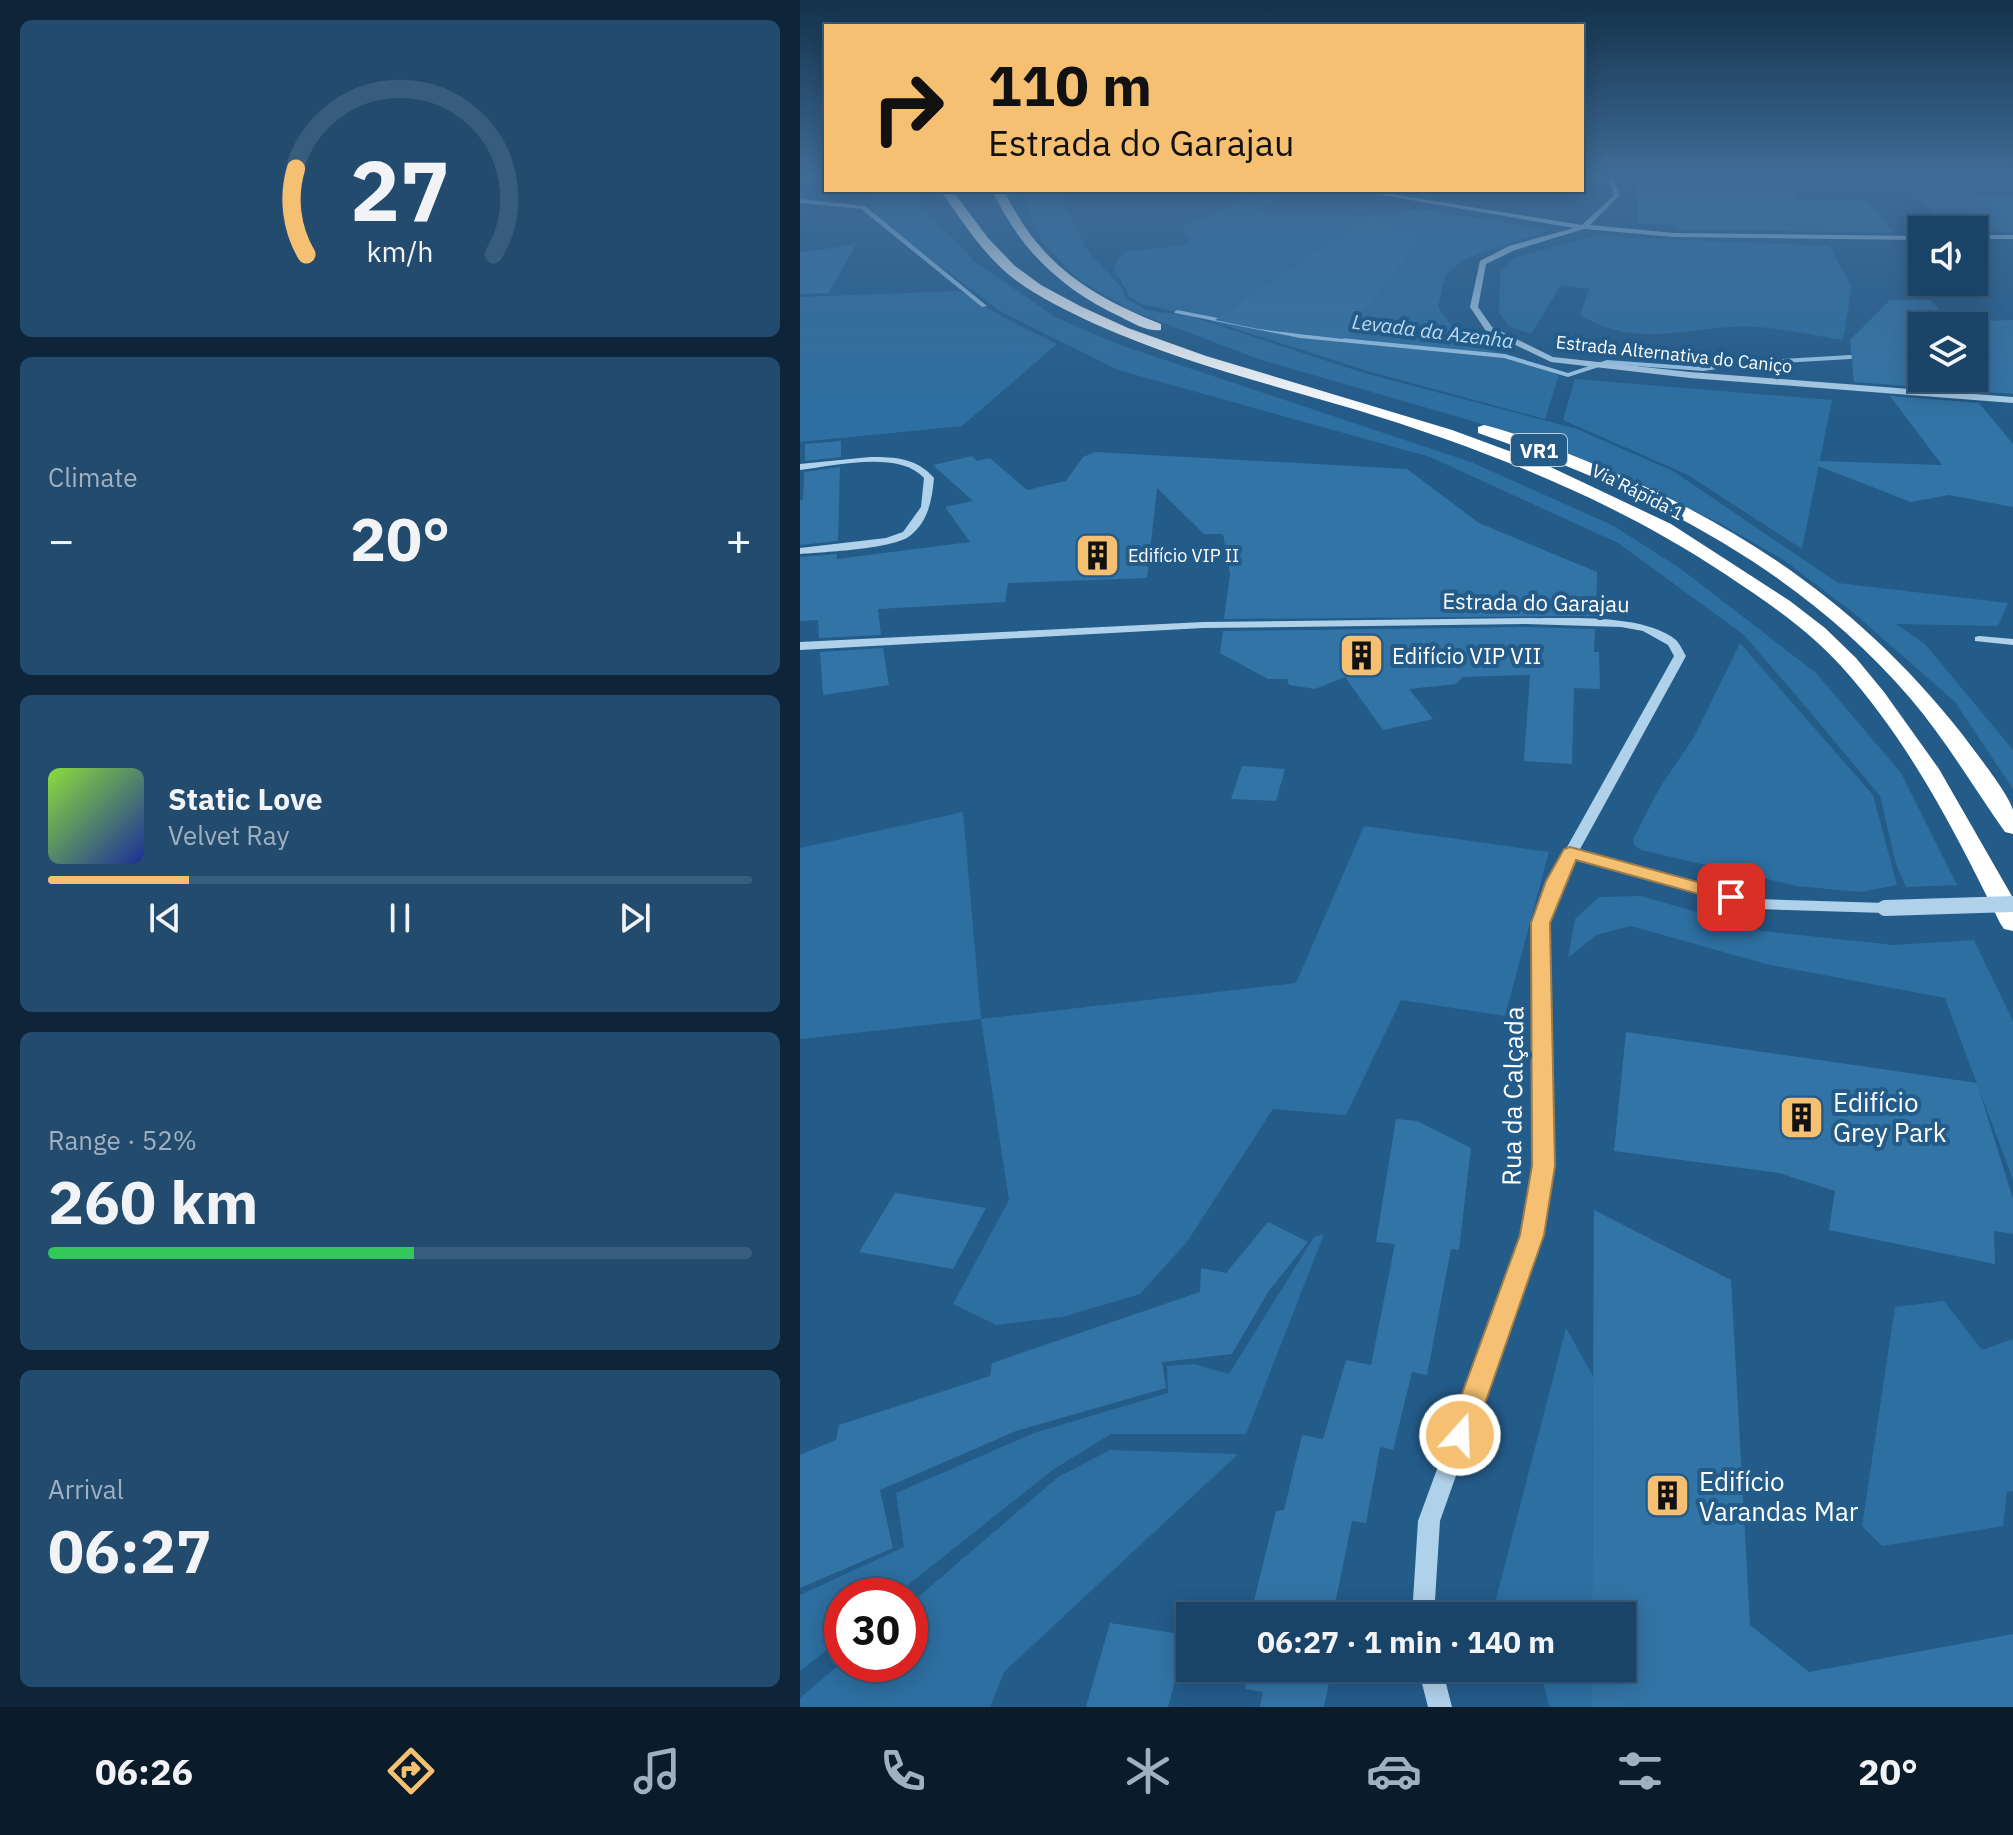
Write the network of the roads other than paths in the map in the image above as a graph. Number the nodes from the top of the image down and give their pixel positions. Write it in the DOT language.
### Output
graph roads {
  1 [pos="995,256"];
  2 [pos="1038,256"];
  3 [pos="1497,256"];
  4 [pos="2013,400"];
  5 [pos="800,467"];
  6 [pos="800,551"];
  7 [pos="1979,639"];
  8 [pos="2013,642"];
  9 [pos="800,646"];
  10 [pos="2013,827"];
  11 [pos="1570,853"];
  12 [pos="2013,904"];
  13 [pos="2013,923"];
  14 [pos="1424,1602"];
  15 [pos="1434,1682"];
  16 [pos="1440,1707"];
  1 -- 13 [label="highway, Via Rápida 1 / VR1"];
  2 -- 10 [label="highway, Via Rápida 1 / VR1"];
  3 -- 4 [label="street, Estrada Alternativa do Caniço"];
  5 -- 6 [label="street"];
  7 -- 8 [label="street"];
  9 -- 11 [label="street, Estrada do Garajau"];
  11 -- 12 [label="street, bridge"];
  11 -- 14 [label="street, Rua da Calçada"];
  15 -- 16 [label="street"];
}
